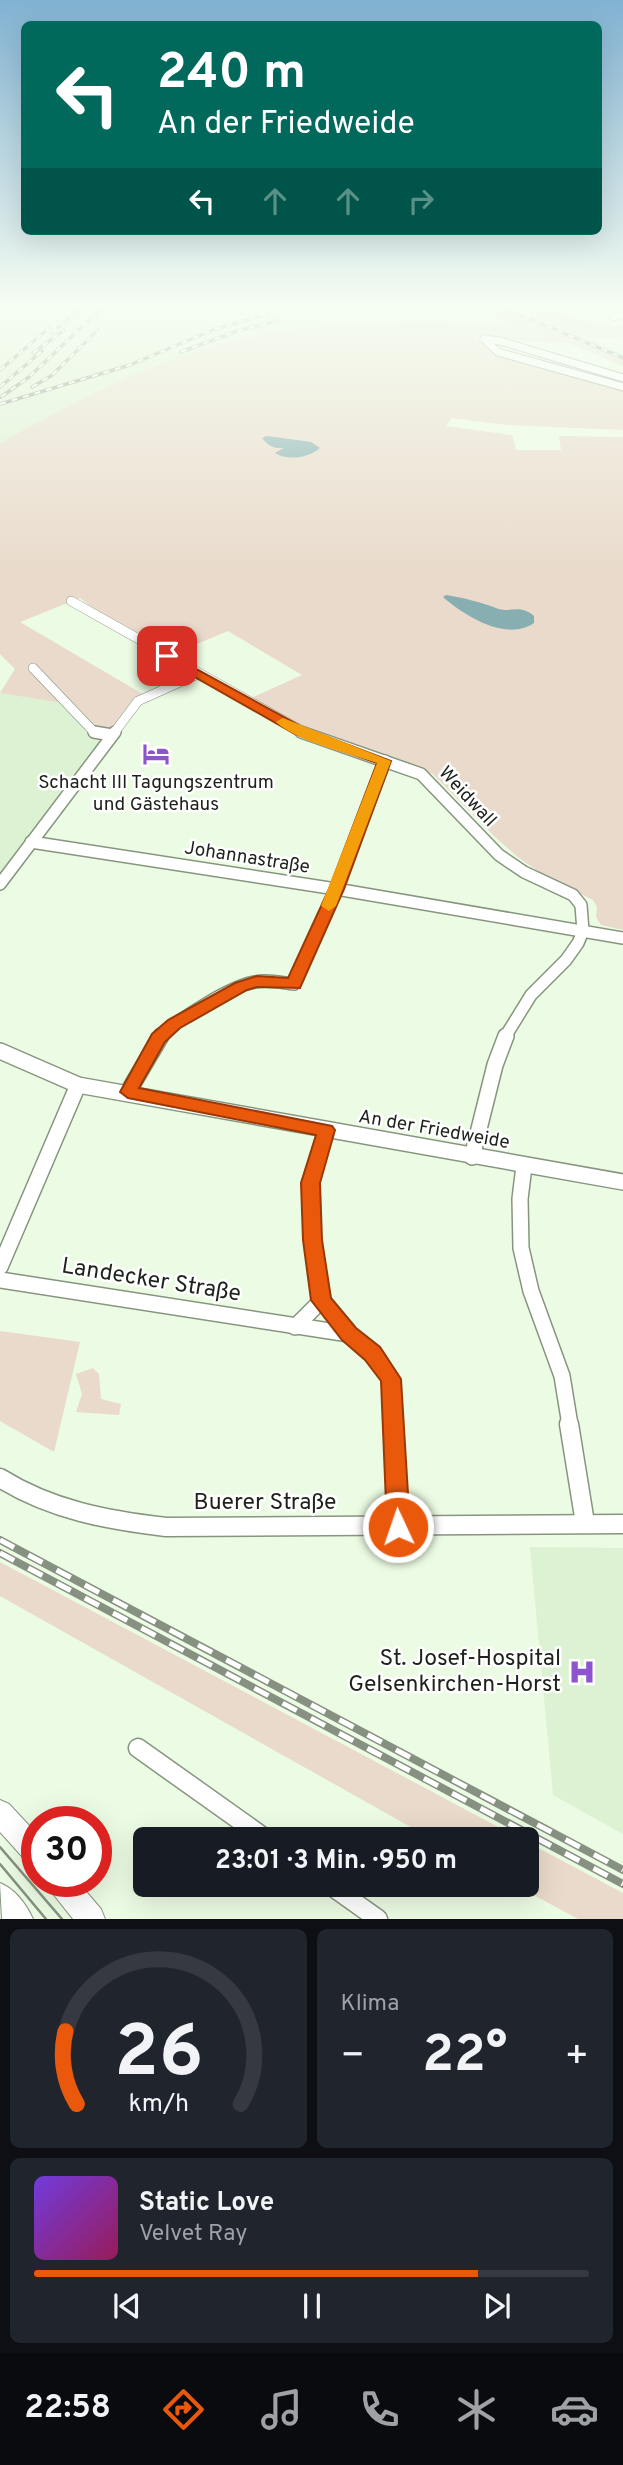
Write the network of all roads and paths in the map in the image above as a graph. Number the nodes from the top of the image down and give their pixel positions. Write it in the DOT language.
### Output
graph roads {
  1 [pos="71,601"];
  2 [pos="33,668"];
  3 [pos="198,674"];
  4 [pos="112,735"];
  5 [pos="385,761"];
  6 [pos="31,842"];
  7 [pos="0,884"];
  8 [pos="336,889"];
  9 [pos="583,931"];
  10 [pos="623,938"];
  11 [pos="0,1051"];
  12 [pos="78,1085"];
  13 [pos="128,1092"];
  14 [pos="326,1130"];
  15 [pos="472,1157"];
  16 [pos="524,1166"];
  17 [pos="621,1181"];
  18 [pos="0,1267"];
  19 [pos="0,1280"];
  20 [pos="321,1300"];
  21 [pos="295,1327"];
  22 [pos="349,1334"];
  23 [pos="0,1478"];
  24 [pos="586,1524"];
  25 [pos="623,1524"];
  26 [pos="398,1527"];
  27 [pos="138,1748"];
  28 [pos="0,1813"];
  29 [pos="249,1827"];
  30 [pos="21,1836"];
  31 [pos="0,1896"];
  32 [pos="72,1897"];
  33 [pos="347,1897"];
  34 [pos="19,1919"];
  35 [pos="91,1919"];
  36 [pos="377,1919"];
  1 -- 3 [label="street, Weidwall"];
  2 -- 4 [label="street"];
  3 -- 4 [label="street"];
  3 -- 5 [label="street, Weidwall"];
  4 -- 6 [label="street"];
  5 -- 8 [label="street"];
  5 -- 9 [label="street, Weidwall"];
  6 -- 7 [label="street"];
  6 -- 8 [label="street, Johannastraße"];
  8 -- 9 [label="street, Johannastraße"];
  8 -- 13 [label="street"];
  9 -- 10 [label="street, Johannastraße"];
  9 -- 15 [label="street"];
  11 -- 12 [label="street, An der Friedweide"];
  12 -- 13 [label="street, An der Friedweide"];
  12 -- 18 [label="street"];
  13 -- 14 [label="street, An der Friedweide"];
  14 -- 15 [label="street, An der Friedweide"];
  14 -- 20 [label="street"];
  15 -- 16 [label="street, An der Friedweide"];
  16 -- 17 [label="street, An der Friedweide"];
  16 -- 24 [label="street"];
  19 -- 21 [label="street, Landecker Straße"];
  20 -- 21 [label="street"];
  20 -- 22 [label="street"];
  21 -- 22 [label="street, Landecker Straße"];
  22 -- 26 [label="street"];
  23 -- 26 [label="street, Buerer Straße"];
  24 -- 25 [label="street, Buerer Straße"];
  24 -- 26 [label="street, Buerer Straße"];
  27 -- 29 [label="street"];
  28 -- 30 [label="main road"];
  31 -- 34 [label="main road"];
  32 -- 35 [label="main road"];
  33 -- 36 [label="street"];
}
